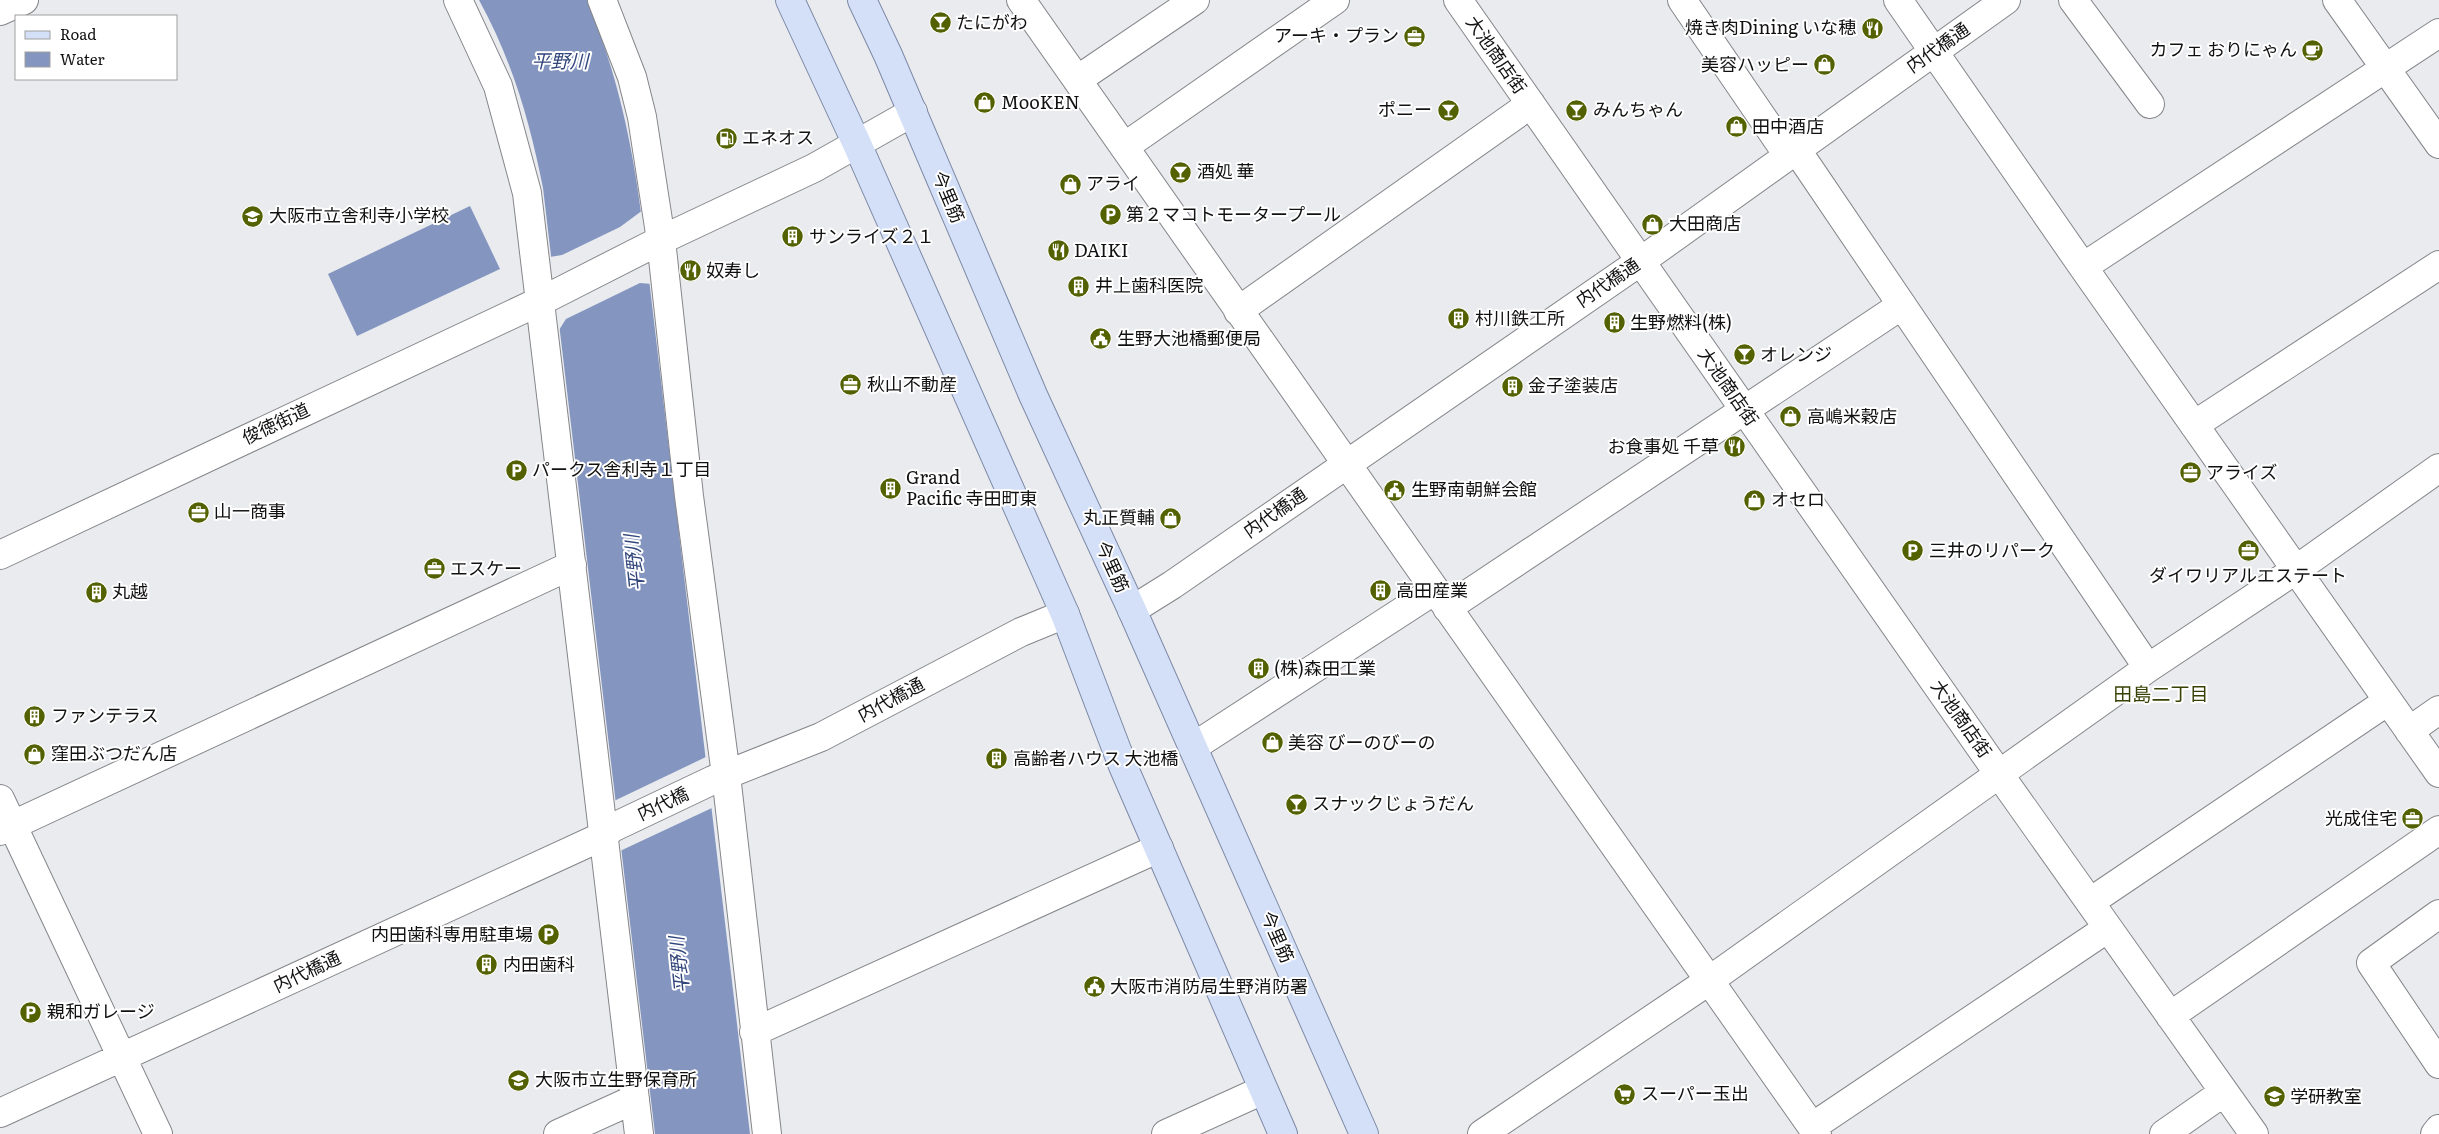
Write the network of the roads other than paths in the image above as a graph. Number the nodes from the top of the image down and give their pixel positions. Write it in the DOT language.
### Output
graph roads {
  1 [pos="24,0"];
  2 [pos="458,0"];
  3 [pos="602,0"];
  4 [pos="790,0"];
  5 [pos="862,0"];
  6 [pos="1021,0"];
  7 [pos="1195,0"];
  8 [pos="1335,0"];
  9 [pos="1458,0"];
  10 [pos="1682,0"];
  11 [pos="1898,0"];
  12 [pos="2006,0"];
  13 [pos="2074,0"];
  14 [pos="2337,0"];
  15 [pos="0,11"];
  16 [pos="2439,33"];
  17 [pos="1934,50"];
  18 [pos="2385,68"];
  19 [pos="1077,80"];
  20 [pos="1531,104"];
  21 [pos="2150,104"];
  22 [pos="913,112"];
  23 [pos="857,144"];
  24 [pos="2439,144"];
  25 [pos="1124,147"];
  26 [pos="1792,152"];
  27 [pos="655,243"];
  28 [pos="1641,261"];
  29 [pos="2439,265"];
  30 [pos="2083,267"];
  31 [pos="546,298"];
  32 [pos="1902,305"];
  33 [pos="1238,310"];
  34 [pos="1745,410"];
  35 [pos="2194,425"];
  36 [pos="1345,464"];
  37 [pos="2439,468"];
  38 [pos="0,555"];
  39 [pos="572,566"];
  40 [pos="2297,569"];
  41 [pos="1441,599"];
  42 [pos="1132,610"];
  43 [pos="1065,614"];
  44 [pos="2148,668"];
  45 [pos="2388,701"];
  46 [pos="2439,710"];
  47 [pos="2409,731"];
  48 [pos="1193,747"];
  49 [pos="2439,772"];
  50 [pos="1999,774"];
  51 [pos="720,778"];
  52 [pos="0,799"];
  53 [pos="6,828"];
  54 [pos="2439,830"];
  55 [pos="608,832"];
  56 [pos="1159,848"];
  57 [pos="2090,902"];
  58 [pos="2439,914"];
  59 [pos="2108,928"];
  60 [pos="1710,980"];
  61 [pos="2170,1016"];
  62 [pos="754,1032"];
  63 [pos="122,1057"];
  64 [pos="2439,1064"];
  65 [pos="1263,1090"];
  66 [pos="2224,1092"];
  67 [pos="635,1099"];
  68 [pos="0,1113"];
  69 [pos="2439,1129"];
  70 [pos="1815,1130"];
  71 [pos="158,1134"];
  72 [pos="558,1134"];
  73 [pos="639,1134"];
  74 [pos="767,1134"];
  75 [pos="1166,1134"];
  76 [pos="1283,1134"];
  77 [pos="1364,1134"];
  78 [pos="1482,1134"];
  79 [pos="2164,1134"];
  80 [pos="2254,1134"];
  81 [pos="2435,1134"];
  1 -- 15 [label="street"];
  2 -- 31 [label="street"];
  3 -- 27 [label="street"];
  4 -- 23 [label="main road"];
  5 -- 22 [label="main road, 今里筋"];
  6 -- 19 [label="street"];
  7 -- 19 [label="street"];
  8 -- 25 [label="street"];
  9 -- 20 [label="street, 大池商店街"];
  10 -- 26 [label="street"];
  11 -- 17 [label="street"];
  12 -- 17 [label="street, 内代橋通"];
  13 -- 21 [label="street"];
  14 -- 18 [label="street"];
  16 -- 18 [label="street"];
  17 -- 26 [label="street, 内代橋通"];
  17 -- 30 [label="street"];
  18 -- 24 [label="street"];
  18 -- 30 [label="street"];
  19 -- 25 [label="street"];
  20 -- 28 [label="street, 大池商店街"];
  20 -- 33 [label="street"];
  22 -- 23 [label="street, 俊徳街道"];
  22 -- 42 [label="main road, 今里筋"];
  23 -- 27 [label="street, 俊徳街道"];
  23 -- 43 [label="main road"];
  25 -- 33 [label="street"];
  26 -- 28 [label="street, 内代橋通"];
  26 -- 32 [label="street"];
  27 -- 31 [label="street, 俊徳街道"];
  27 -- 51 [label="street"];
  28 -- 34 [label="street, 大池商店街"];
  28 -- 36 [label="street, 内代橋通"];
  29 -- 35 [label="street"];
  30 -- 35 [label="street"];
  31 -- 38 [label="street, 俊徳街道"];
  31 -- 39 [label="street"];
  32 -- 34 [label="street"];
  32 -- 44 [label="street"];
  33 -- 36 [label="street"];
  34 -- 41 [label="street"];
  34 -- 50 [label="street, 大池商店街"];
  35 -- 40 [label="street"];
  36 -- 41 [label="street"];
  36 -- 42 [label="street, 内代橋通"];
  37 -- 40 [label="street"];
  39 -- 53 [label="street"];
  39 -- 55 [label="street"];
  40 -- 44 [label="street"];
  40 -- 45 [label="street"];
  41 -- 48 [label="street"];
  41 -- 60 [label="street"];
  42 -- 48 [label="main road, 今里筋"];
  43 -- 51 [label="street, 内代橋通"];
  43 -- 56 [label="main road"];
  44 -- 50 [label="street"];
  45 -- 47 [label="street"];
  45 -- 57 [label="street"];
  46 -- 47 [label="street"];
  47 -- 49 [label="street"];
  48 -- 77 [label="main road, 今里筋"];
  50 -- 57 [label="street, 大池商店街"];
  50 -- 60 [label="street"];
  51 -- 55 [label="street, 内代橋"];
  51 -- 62 [label="street"];
  52 -- 53 [label="street"];
  53 -- 63 [label="street"];
  54 -- 61 [label="street"];
  55 -- 63 [label="street, 内代橋通"];
  55 -- 67 [label="street"];
  56 -- 62 [label="street"];
  56 -- 65 [label="main road"];
  57 -- 59 [label="street, 大池商店街"];
  58 -- 64 [label="street"];
  59 -- 61 [label="street, 大池商店街"];
  59 -- 70 [label="street"];
  60 -- 70 [label="street"];
  60 -- 78 [label="street"];
  61 -- 66 [label="street, 大池商店街"];
  62 -- 74 [label="street"];
  63 -- 68 [label="street, 内代橋通"];
  63 -- 71 [label="street"];
  65 -- 75 [label="street"];
  65 -- 76 [label="main road"];
  66 -- 79 [label="street"];
  66 -- 80 [label="street, 大池商店街"];
  67 -- 72 [label="street"];
  67 -- 73 [label="street"];
  69 -- 81 [label="street"];
}
